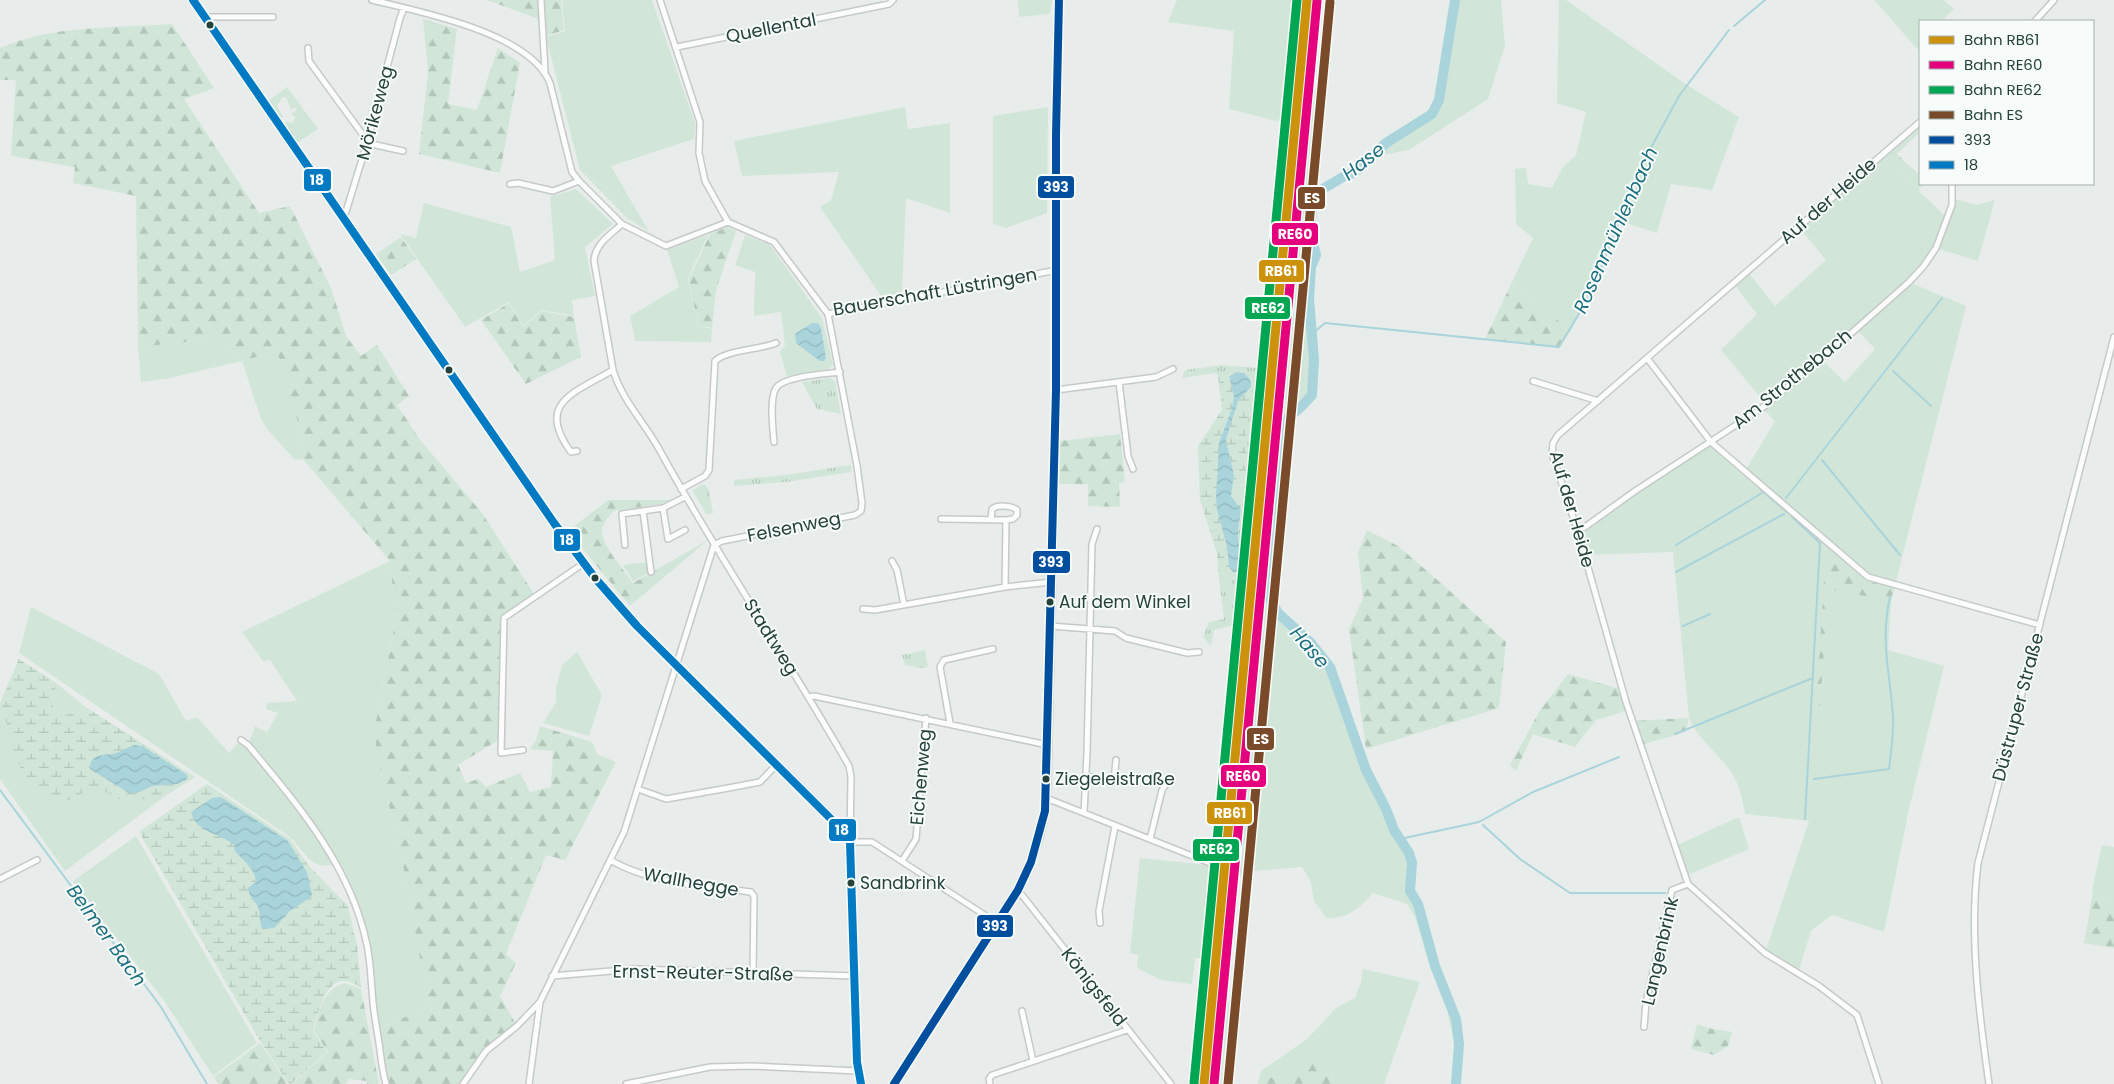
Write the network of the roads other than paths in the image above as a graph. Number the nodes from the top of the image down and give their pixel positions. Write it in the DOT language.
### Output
graph roads {
  1 [pos="193,0"];
  2 [pos="372,0"];
  3 [pos="541,0"];
  4 [pos="660,0"];
  5 [pos="893,0"];
  6 [pos="1059,0"];
  7 [pos="2054,0"];
  8 [pos="404,8"];
  9 [pos="205,16"];
  10 [pos="273,17"];
  11 [pos="2036,20"];
  12 [pos="677,47"];
  13 [pos="308,48"];
  14 [pos="546,72"];
  15 [pos="1919,125"];
  16 [pos="368,140"];
  17 [pos="403,151"];
  18 [pos="579,181"];
  19 [pos="510,184"];
  20 [pos="1952,185"];
  21 [pos="344,218"];
  22 [pos="728,222"];
  23 [pos="622,224"];
  24 [pos="1057,270"];
  25 [pos="828,314"];
  26 [pos="2114,337"];
  27 [pos="776,343"];
  28 [pos="1647,358"];
  29 [pos="1174,369"];
  30 [pos="614,370"];
  31 [pos="840,372"];
  32 [pos="1533,381"];
  33 [pos="1119,382"];
  34 [pos="1056,390"];
  35 [pos="1598,401"];
  36 [pos="774,442"];
  37 [pos="1711,442"];
  38 [pos="577,451"];
  39 [pos="1133,469"];
  40 [pos="681,489"];
  41 [pos="685,497"];
  42 [pos="663,508"];
  43 [pos="644,511"];
  44 [pos="941,519"];
  45 [pos="991,520"];
  46 [pos="1006,520"];
  47 [pos="1097,529"];
  48 [pos="685,530"];
  49 [pos="1578,532"];
  50 [pos="626,545"];
  51 [pos="714,545"];
  52 [pos="892,561"];
  53 [pos="584,563"];
  54 [pos="651,572"];
  55 [pos="1051,582"];
  56 [pos="1005,587"];
  57 [pos="904,605"];
  58 [pos="863,609"];
  59 [pos="2040,625"];
  60 [pos="1051,626"];
  61 [pos="1090,629"];
  62 [pos="993,649"];
  63 [pos="1199,652"];
  64 [pos="677,667"];
  65 [pos="810,697"];
  66 [pos="926,718"];
  67 [pos="950,723"];
  68 [pos="241,740"];
  69 [pos="1048,745"];
  70 [pos="523,750"];
  71 [pos="1116,760"];
  72 [pos="777,764"];
  73 [pos="1085,775"];
  74 [pos="1166,784"];
  75 [pos="638,790"];
  76 [pos="1046,798"];
  77 [pos="1084,813"];
  78 [pos="1115,826"];
  79 [pos="1150,839"];
  80 [pos="850,842"];
  81 [pos="36,860"];
  82 [pos="610,860"];
  83 [pos="902,861"];
  84 [pos="1237,870"];
  85 [pos="0,878"];
  86 [pos="1688,884"];
  87 [pos="1018,890"];
  88 [pos="997,923"];
  89 [pos="1100,923"];
  90 [pos="752,974"];
  91 [pos="552,976"];
  92 [pos="856,976"];
  93 [pos="540,1002"];
  94 [pos="1022,1011"];
  95 [pos="1644,1027"];
  96 [pos="1127,1030"];
  97 [pos="1033,1061"];
  98 [pos="858,1071"];
  99 [pos="386,1084"];
  100 [pos="462,1084"];
  101 [pos="529,1084"];
  102 [pos="626,1084"];
  103 [pos="861,1084"];
  104 [pos="894,1084"];
  105 [pos="990,1084"];
  106 [pos="1171,1084"];
  107 [pos="1879,1084"];
  108 [pos="1989,1084"];
  1 -- 9 [label="street"];
  2 -- 8 [label="street"];
  3 -- 14 [label="street"];
  4 -- 12 [label="street"];
  5 -- 12 [label="street, Quellental"];
  6 -- 24 [label="main road"];
  7 -- 11 [label="street"];
  8 -- 14 [label="street"];
  8 -- 16 [label="street, Mörikeweg"];
  9 -- 10 [label="street"];
  9 -- 21 [label="street"];
  12 -- 22 [label="street"];
  13 -- 16 [label="street"];
  14 -- 18 [label="street"];
  15 -- 28 [label="street, Auf der Heide"];
  16 -- 17 [label="street"];
  16 -- 21 [label="street, Mörikeweg"];
  18 -- 19 [label="street"];
  18 -- 23 [label="street"];
  20 -- 37 [label="street, Am Strothebach"];
  21 -- 53 [label="street"];
  22 -- 23 [label="street"];
  22 -- 25 [label="street, Bauerschaft Lüstringen"];
  23 -- 30 [label="street, Stadtweg"];
  24 -- 25 [label="street, Bauerschaft Lüstringen"];
  24 -- 34 [label="main road"];
  25 -- 31 [label="street, Felsenweg"];
  26 -- 59 [label="street, Düstruper Straße"];
  27 -- 40 [label="street"];
  28 -- 35 [label="street, Auf der Heide"];
  28 -- 37 [label="street"];
  29 -- 33 [label="street"];
  30 -- 38 [label="street"];
  30 -- 40 [label="street, Stadtweg"];
  31 -- 36 [label="street"];
  31 -- 51 [label="street, Felsenweg"];
  32 -- 35 [label="street"];
  33 -- 34 [label="street"];
  33 -- 39 [label="street"];
  34 -- 55 [label="main road"];
  35 -- 49 [label="street, Auf der Heide"];
  37 -- 49 [label="street, Am Strothebach"];
  37 -- 59 [label="street"];
  40 -- 41 [label="street, Stadtweg"];
  41 -- 42 [label="street"];
  41 -- 51 [label="street, Stadtweg"];
  42 -- 43 [label="street"];
  42 -- 48 [label="street"];
  43 -- 50 [label="street"];
  43 -- 54 [label="street"];
  44 -- 45 [label="street"];
  45 -- 46 [label="street"];
  45 -- 46 [label="street"];
  46 -- 56 [label="street"];
  47 -- 61 [label="street"];
  49 -- 86 [label="street, Auf der Heide"];
  51 -- 64 [label="street"];
  51 -- 65 [label="street, Stadtweg"];
  52 -- 57 [label="street"];
  53 -- 64 [label="street"];
  53 -- 70 [label="street"];
  55 -- 56 [label="street"];
  55 -- 60 [label="main road"];
  56 -- 57 [label="street"];
  57 -- 58 [label="street"];
  59 -- 108 [label="street, Düstruper Straße"];
  60 -- 61 [label="street"];
  60 -- 69 [label="main road"];
  61 -- 63 [label="street"];
  61 -- 73 [label="street"];
  62 -- 67 [label="street"];
  64 -- 72 [label="street"];
  64 -- 75 [label="street"];
  65 -- 66 [label="street"];
  65 -- 80 [label="street, Stadtweg"];
  66 -- 67 [label="street"];
  66 -- 83 [label="street, Eichenweg"];
  67 -- 69 [label="street"];
  68 -- 99 [label="street"];
  69 -- 76 [label="main road"];
  71 -- 73 [label="street"];
  72 -- 75 [label="street"];
  72 -- 80 [label="street"];
  73 -- 77 [label="street"];
  74 -- 79 [label="street"];
  75 -- 82 [label="street"];
  76 -- 77 [label="street"];
  76 -- 87 [label="main road"];
  77 -- 78 [label="street"];
  78 -- 79 [label="street"];
  78 -- 89 [label="street"];
  79 -- 84 [label="street"];
  80 -- 83 [label="street"];
  80 -- 92 [label="street, Stadtweg"];
  81 -- 85 [label="street"];
  82 -- 90 [label="street, Wallhegge"];
  82 -- 91 [label="street"];
  83 -- 88 [label="street"];
  86 -- 95 [label="street, Langenbrink"];
  86 -- 107 [label="street, Auf der Heide"];
  87 -- 88 [label="main road"];
  87 -- 96 [label="street, Königsfeld"];
  88 -- 104 [label="main road"];
  90 -- 91 [label="street, Ernst-Reuter-Straße"];
  90 -- 92 [label="street, Ernst-Reuter-Straße"];
  91 -- 93 [label="street"];
  92 -- 98 [label="street, Stadtweg"];
  93 -- 100 [label="street"];
  93 -- 101 [label="street"];
  94 -- 97 [label="street"];
  96 -- 97 [label="street"];
  96 -- 106 [label="street, Königsfeld"];
  97 -- 105 [label="street"];
  98 -- 102 [label="street"];
  98 -- 103 [label="street, Stadtweg"];
}
